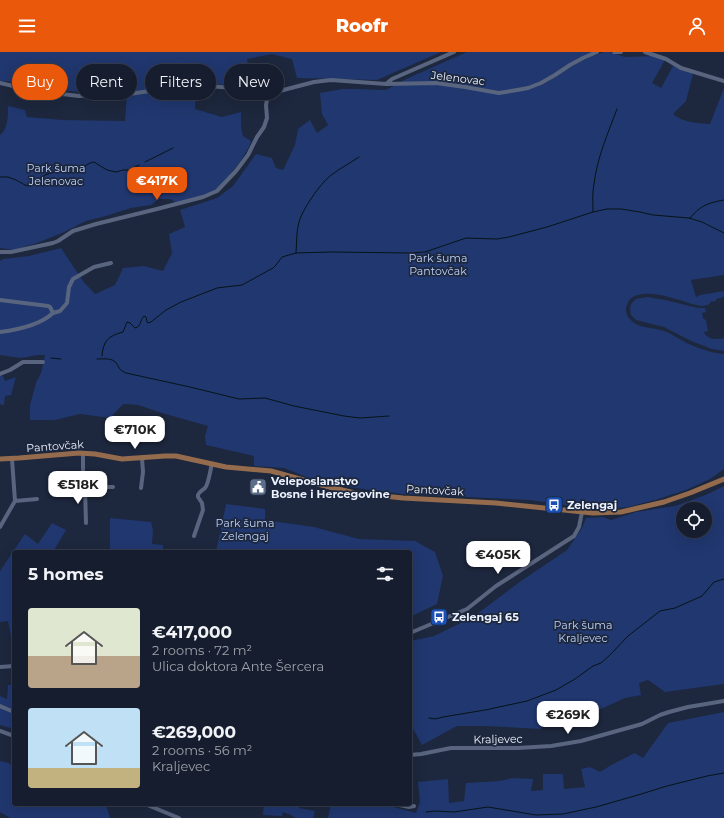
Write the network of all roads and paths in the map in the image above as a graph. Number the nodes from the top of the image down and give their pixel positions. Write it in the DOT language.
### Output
graph roads {
  1 [pos="454,52"];
  2 [pos="597,52"];
  3 [pos="614,52"];
  4 [pos="621,52"];
  5 [pos="645,52"];
  6 [pos="724,82"];
  7 [pos="0,83"];
  8 [pos="386,84"];
  9 [pos="224,87"];
  10 [pos="284,90"];
  11 [pos="267,100"];
  12 [pos="0,252"];
  13 [pos="111,263"];
  14 [pos="0,300"];
  15 [pos="53,314"];
  16 [pos="0,332"];
  17 [pos="43,362"];
  18 [pos="0,374"];
  19 [pos="83,453"];
  20 [pos="142,458"];
  21 [pos="0,459"];
  22 [pos="12,459"];
  23 [pos="212,464"];
  24 [pos="724,479"];
  25 [pos="85,487"];
  26 [pos="113,487"];
  27 [pos="141,488"];
  28 [pos="37,498"];
  29 [pos="15,501"];
  30 [pos="582,512"];
  31 [pos="86,523"];
  32 [pos="0,527"];
  33 [pos="194,536"];
  34 [pos="412,632"];
  35 [pos="12,666"];
  36 [pos="0,667"];
  37 [pos="724,702"];
  38 [pos="0,706"];
  39 [pos="12,711"];
  40 [pos="0,731"];
  41 [pos="12,735"];
  42 [pos="412,755"];
  43 [pos="151,806"];
  44 [pos="404,806"];
  45 [pos="414,806"];
  46 [pos="179,818"];
  1 -- 8 [label="street"];
  2 -- 8 [label="street, Jelenovac"];
  3 -- 4 [label="street"];
  5 -- 6 [label="street"];
  7 -- 9 [label="street, Jelenovac"];
  8 -- 10 [label="street, Jelenovac"];
  11 -- 12 [label="street"];
  13 -- 15 [label="street"];
  14 -- 15 [label="street"];
  15 -- 16 [label="street"];
  17 -- 18 [label="street"];
  19 -- 20 [label="main road, Pantovčak"];
  19 -- 22 [label="main road, Pantovčak"];
  19 -- 25 [label="street"];
  20 -- 23 [label="main road, Pantovčak"];
  20 -- 27 [label="street"];
  21 -- 22 [label="main road, Pantovčak"];
  22 -- 29 [label="street"];
  23 -- 30 [label="main road, Pantovčak"];
  23 -- 33 [label="street"];
  24 -- 30 [label="main road, Pantovčak"];
  25 -- 26 [label="street"];
  25 -- 31 [label="street"];
  28 -- 29 [label="street"];
  29 -- 32 [label="street"];
  30 -- 34 [label="street"];
  35 -- 36 [label="street"];
  37 -- 42 [label="street, Kraljevec"];
  38 -- 39 [label="street"];
  40 -- 41 [label="street"];
  43 -- 46 [label="street"];
  44 -- 45 [label="street"];
}
